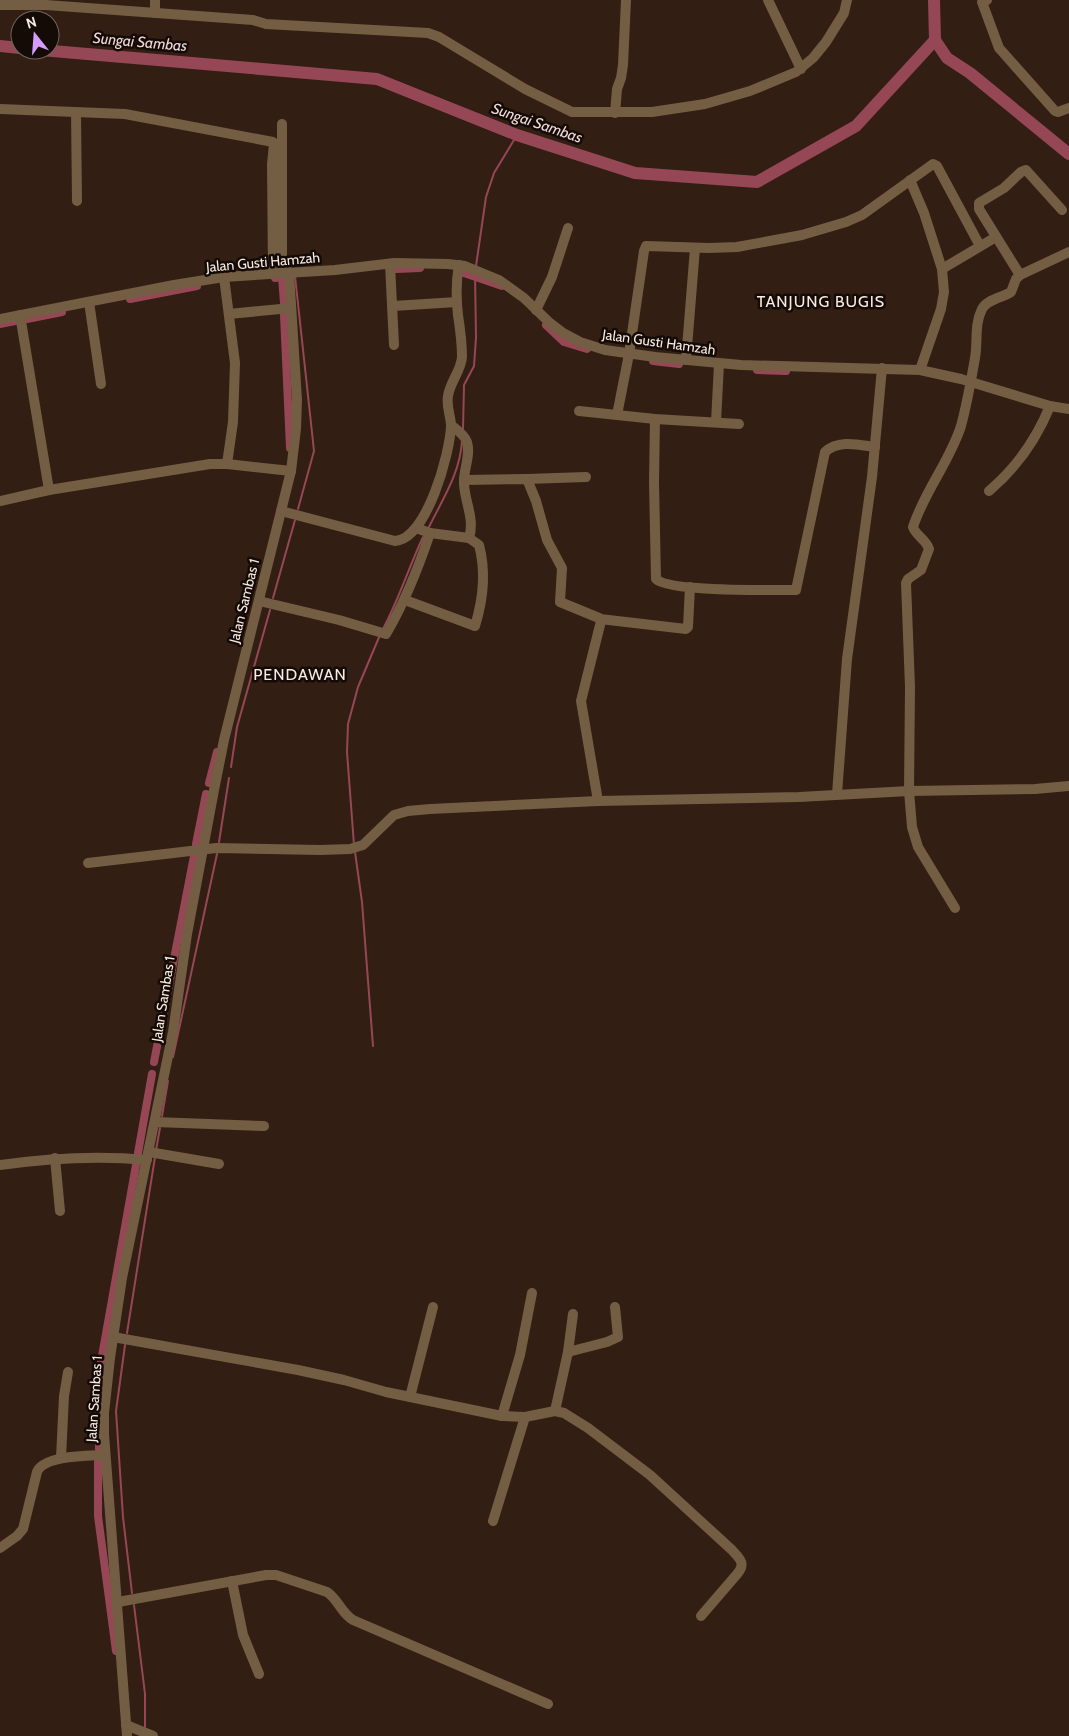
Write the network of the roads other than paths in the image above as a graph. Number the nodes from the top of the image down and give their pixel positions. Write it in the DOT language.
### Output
graph roads {
  1 [pos="156,0"];
  2 [pos="626,0"];
  3 [pos="768,0"];
  4 [pos="847,0"];
  5 [pos="987,0"];
  6 [pos="0,5"];
  7 [pos="155,13"];
  8 [pos="801,69"];
  9 [pos="1069,108"];
  10 [pos="0,109"];
  11 [pos="76,112"];
  12 [pos="615,113"];
  13 [pos="282,124"];
  14 [pos="910,180"];
  15 [pos="77,201"];
  16 [pos="1062,210"];
  17 [pos="568,228"];
  18 [pos="996,237"];
  19 [pos="980,246"];
  20 [pos="695,248"];
  21 [pos="1067,257"];
  22 [pos="390,264"];
  23 [pos="462,266"];
  24 [pos="942,269"];
  25 [pos="281,273"];
  26 [pos="1020,275"];
  27 [pos="224,277"];
  28 [pos="89,302"];
  29 [pos="457,302"];
  30 [pos="393,306"];
  31 [pos="291,308"];
  32 [pos="536,310"];
  33 [pos="229,314"];
  34 [pos="20,315"];
  35 [pos="0,319"];
  36 [pos="394,345"];
  37 [pos="629,354"];
  38 [pos="686,360"];
  39 [pos="719,364"];
  40 [pos="882,368"];
  41 [pos="920,370"];
  42 [pos="972,382"];
  43 [pos="101,384"];
  44 [pos="1050,406"];
  45 [pos="1069,409"];
  46 [pos="578,411"];
  47 [pos="617,415"];
  48 [pos="655,420"];
  49 [pos="716,422"];
  50 [pos="739,424"];
  51 [pos="457,430"];
  52 [pos="875,448"];
  53 [pos="227,464"];
  54 [pos="291,470"];
  55 [pos="586,476"];
  56 [pos="527,479"];
  57 [pos="464,480"];
  58 [pos="49,490"];
  59 [pos="989,491"];
  60 [pos="0,501"];
  61 [pos="281,511"];
  62 [pos="423,531"];
  63 [pos="469,538"];
  64 [pos="690,588"];
  65 [pos="405,600"];
  66 [pos="259,601"];
  67 [pos="600,619"];
  68 [pos="1069,786"];
  69 [pos="909,792"];
  70 [pos="837,794"];
  71 [pos="598,801"];
  72 [pos="202,849"];
  73 [pos="88,863"];
  74 [pos="955,908"];
  75 [pos="155,1122"];
  76 [pos="264,1126"];
  77 [pos="149,1155"];
  78 [pos="55,1158"];
  79 [pos="219,1164"];
  80 [pos="0,1165"];
  81 [pos="60,1211"];
  82 [pos="532,1293"];
  83 [pos="433,1307"];
  84 [pos="615,1307"];
  85 [pos="573,1314"];
  86 [pos="113,1337"];
  87 [pos="568,1352"];
  88 [pos="68,1372"];
  89 [pos="410,1397"];
  90 [pos="555,1411"];
  91 [pos="502,1416"];
  92 [pos="525,1417"];
  93 [pos="105,1455"];
  94 [pos="61,1458"];
  95 [pos="493,1521"];
  96 [pos="0,1548"];
  97 [pos="232,1581"];
  98 [pos="118,1602"];
  99 [pos="701,1616"];
  100 [pos="259,1674"];
  101 [pos="548,1704"];
  102 [pos="126,1725"];
  103 [pos="127,1736"];
  104 [pos="153,1736"];
  1 -- 7 [label="street"];
  2 -- 12 [label="street"];
  3 -- 8 [label="street"];
  4 -- 8 [label="street"];
  5 -- 9 [label="street"];
  6 -- 7 [label="street"];
  7 -- 12 [label="street"];
  8 -- 12 [label="street"];
  10 -- 11 [label="street"];
  11 -- 15 [label="street"];
  11 -- 25 [label="street"];
  13 -- 25 [label="street"];
  14 -- 19 [label="street"];
  14 -- 20 [label="street"];
  14 -- 24 [label="street"];
  16 -- 18 [label="street"];
  17 -- 32 [label="street"];
  18 -- 19 [label="street"];
  18 -- 26 [label="street"];
  19 -- 24 [label="street"];
  20 -- 37 [label="street"];
  20 -- 38 [label="street"];
  21 -- 26 [label="street"];
  22 -- 23 [label="street, Jalan Gusti Hamzah"];
  22 -- 25 [label="street, Jalan Gusti Hamzah"];
  22 -- 30 [label="street"];
  23 -- 29 [label="street"];
  23 -- 32 [label="street, Jalan Gusti Hamzah"];
  24 -- 41 [label="street"];
  25 -- 27 [label="street, Jalan Gusti Hamzah"];
  25 -- 31 [label="street, Jalan Sambas 1"];
  26 -- 42 [label="street"];
  27 -- 28 [label="street, Jalan Gusti Hamzah"];
  27 -- 33 [label="street"];
  28 -- 34 [label="street, Jalan Gusti Hamzah"];
  28 -- 43 [label="street"];
  29 -- 30 [label="street"];
  29 -- 51 [label="street"];
  30 -- 36 [label="street"];
  31 -- 33 [label="street"];
  31 -- 54 [label="street, Jalan Sambas 1"];
  32 -- 37 [label="street, Jalan Gusti Hamzah"];
  33 -- 53 [label="street"];
  34 -- 35 [label="street, Jalan Gusti Hamzah"];
  34 -- 58 [label="street"];
  37 -- 38 [label="street, Jalan Gusti Hamzah"];
  37 -- 47 [label="street"];
  38 -- 39 [label="street, Jalan Gusti Hamzah"];
  39 -- 40 [label="street, Jalan Gusti Hamzah"];
  39 -- 49 [label="street"];
  40 -- 41 [label="street, Jalan Gusti Hamzah"];
  40 -- 52 [label="street"];
  41 -- 42 [label="street, Jalan Gusti Hamzah"];
  42 -- 44 [label="street, Jalan Gusti Hamzah"];
  42 -- 69 [label="street"];
  44 -- 45 [label="street, Jalan Gusti Hamzah"];
  44 -- 59 [label="street"];
  46 -- 47 [label="street"];
  47 -- 48 [label="street"];
  48 -- 49 [label="street"];
  48 -- 64 [label="street"];
  49 -- 50 [label="street"];
  51 -- 57 [label="street"];
  51 -- 62 [label="street"];
  52 -- 64 [label="street"];
  52 -- 70 [label="street"];
  53 -- 54 [label="street"];
  53 -- 58 [label="street"];
  54 -- 61 [label="street, Jalan Sambas 1"];
  55 -- 56 [label="street"];
  56 -- 57 [label="street"];
  56 -- 67 [label="street"];
  57 -- 63 [label="street"];
  58 -- 60 [label="street"];
  61 -- 62 [label="street"];
  61 -- 66 [label="street, Jalan Sambas 1"];
  62 -- 63 [label="street"];
  62 -- 65 [label="street"];
  63 -- 65 [label="street"];
  64 -- 67 [label="street"];
  65 -- 66 [label="street"];
  66 -- 72 [label="street, Jalan Sambas 1"];
  67 -- 71 [label="street"];
  68 -- 69 [label="street"];
  69 -- 70 [label="street"];
  69 -- 74 [label="street"];
  70 -- 71 [label="street"];
  71 -- 72 [label="street"];
  72 -- 73 [label="street"];
  72 -- 75 [label="street, Jalan Sambas 1"];
  75 -- 76 [label="street"];
  75 -- 77 [label="street, Jalan Sambas 1"];
  77 -- 78 [label="street"];
  77 -- 79 [label="street"];
  77 -- 86 [label="street, Jalan Sambas 1"];
  78 -- 80 [label="street"];
  78 -- 81 [label="street"];
  82 -- 91 [label="street"];
  83 -- 89 [label="street"];
  84 -- 87 [label="street"];
  85 -- 87 [label="street"];
  86 -- 89 [label="street"];
  86 -- 93 [label="street, Jalan Sambas 1"];
  87 -- 90 [label="street"];
  88 -- 94 [label="street"];
  89 -- 91 [label="street"];
  90 -- 92 [label="street"];
  90 -- 99 [label="street"];
  91 -- 92 [label="street"];
  92 -- 95 [label="street"];
  93 -- 94 [label="street"];
  93 -- 98 [label="street, Jalan Sambas 1"];
  94 -- 96 [label="street"];
  97 -- 98 [label="street"];
  97 -- 100 [label="street"];
  97 -- 101 [label="street"];
  98 -- 102 [label="street, Jalan Sambas 1"];
  102 -- 103 [label="street, Jalan Sambas 1"];
  102 -- 104 [label="street"];
}
